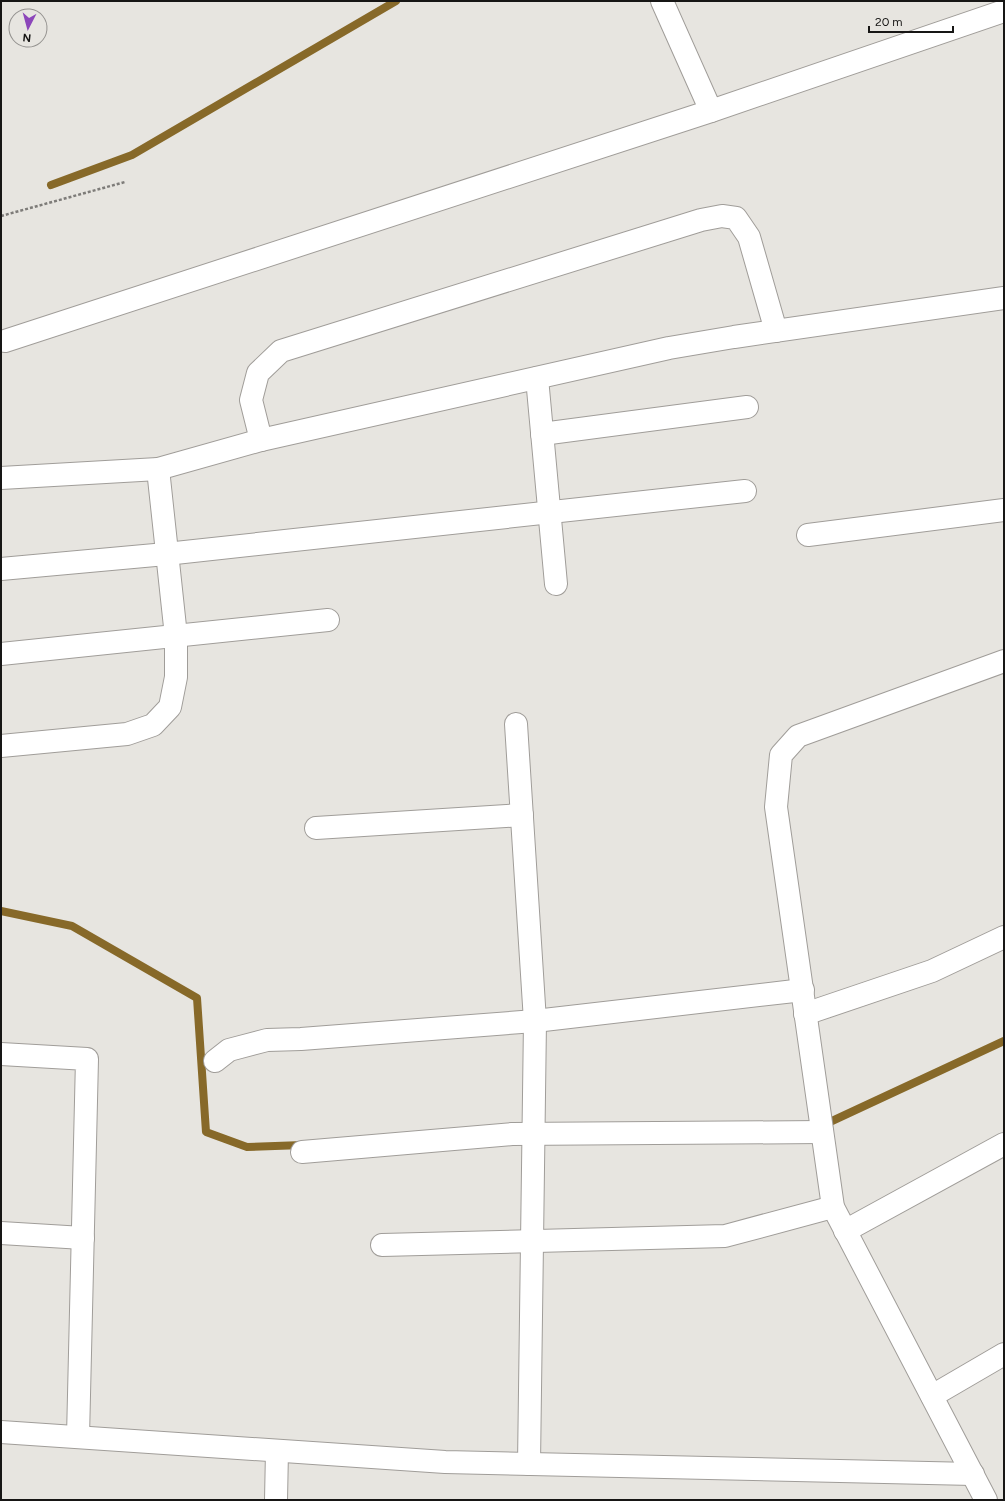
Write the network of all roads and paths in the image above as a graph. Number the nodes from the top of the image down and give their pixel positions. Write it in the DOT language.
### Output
graph roads {
  1 [pos="662,1"];
  2 [pos="1004,11"];
  3 [pos="711,111"];
  4 [pos="125,182"];
  5 [pos="1,216"];
  6 [pos="1004,298"];
  7 [pos="776,331"];
  8 [pos="5,341"];
  9 [pos="537,378"];
  10 [pos="747,407"];
  11 [pos="542,434"];
  12 [pos="261,440"];
  13 [pos="158,470"];
  14 [pos="1,478"];
  15 [pos="745,491"];
  16 [pos="1004,510"];
  17 [pos="550,512"];
  18 [pos="808,535"];
  19 [pos="166,554"];
  20 [pos="1,569"];
  21 [pos="556,584"];
  22 [pos="328,620"];
  23 [pos="176,636"];
  24 [pos="1,654"];
  25 [pos="1004,661"];
  26 [pos="516,724"];
  27 [pos="1,746"];
  28 [pos="522,815"];
  29 [pos="316,828"];
  30 [pos="1004,937"];
  31 [pos="803,990"];
  32 [pos="805,1014"];
  33 [pos="535,1021"];
  34 [pos="1,1054"];
  35 [pos="215,1061"];
  36 [pos="822,1132"];
  37 [pos="534,1134"];
  38 [pos="1004,1144"];
  39 [pos="302,1152"];
  40 [pos="833,1207"];
  41 [pos="845,1231"];
  42 [pos="1,1233"];
  43 [pos="83,1238"];
  44 [pos="532,1241"];
  45 [pos="382,1245"];
  46 [pos="1004,1354"];
  47 [pos="932,1396"];
  48 [pos="1,1432"];
  49 [pos="78,1437"];
  50 [pos="277,1451"];
  51 [pos="529,1464"];
  52 [pos="973,1474"];
  53 [pos="276,1500"];
  54 [pos="986,1500"];
  1 -- 3 [label="street"];
  2 -- 3 [label="street"];
  3 -- 8 [label="street"];
  4 -- 5 [label="path"];
  6 -- 7 [label="street"];
  7 -- 9 [label="street"];
  7 -- 12 [label="street"];
  9 -- 11 [label="street"];
  9 -- 12 [label="street"];
  10 -- 11 [label="street"];
  11 -- 17 [label="street"];
  12 -- 13 [label="street"];
  13 -- 14 [label="street"];
  13 -- 19 [label="street"];
  15 -- 17 [label="street"];
  16 -- 18 [label="street"];
  17 -- 19 [label="street"];
  17 -- 21 [label="street"];
  19 -- 20 [label="street"];
  19 -- 23 [label="street"];
  22 -- 23 [label="street"];
  23 -- 24 [label="street"];
  23 -- 27 [label="street"];
  25 -- 31 [label="street"];
  26 -- 28 [label="street"];
  28 -- 29 [label="street"];
  28 -- 33 [label="street"];
  30 -- 32 [label="street"];
  31 -- 32 [label="street"];
  31 -- 33 [label="street"];
  32 -- 36 [label="street"];
  33 -- 35 [label="street"];
  33 -- 37 [label="street"];
  34 -- 43 [label="street"];
  36 -- 37 [label="street"];
  36 -- 40 [label="street"];
  37 -- 39 [label="street"];
  37 -- 44 [label="street"];
  38 -- 41 [label="street"];
  40 -- 41 [label="street"];
  40 -- 44 [label="street"];
  41 -- 47 [label="street"];
  42 -- 43 [label="street"];
  43 -- 49 [label="street"];
  44 -- 45 [label="street"];
  44 -- 51 [label="street"];
  46 -- 47 [label="street"];
  47 -- 52 [label="street"];
  48 -- 49 [label="street"];
  49 -- 50 [label="street"];
  50 -- 51 [label="street"];
  50 -- 53 [label="street"];
  51 -- 52 [label="street"];
  52 -- 54 [label="street"];
}
